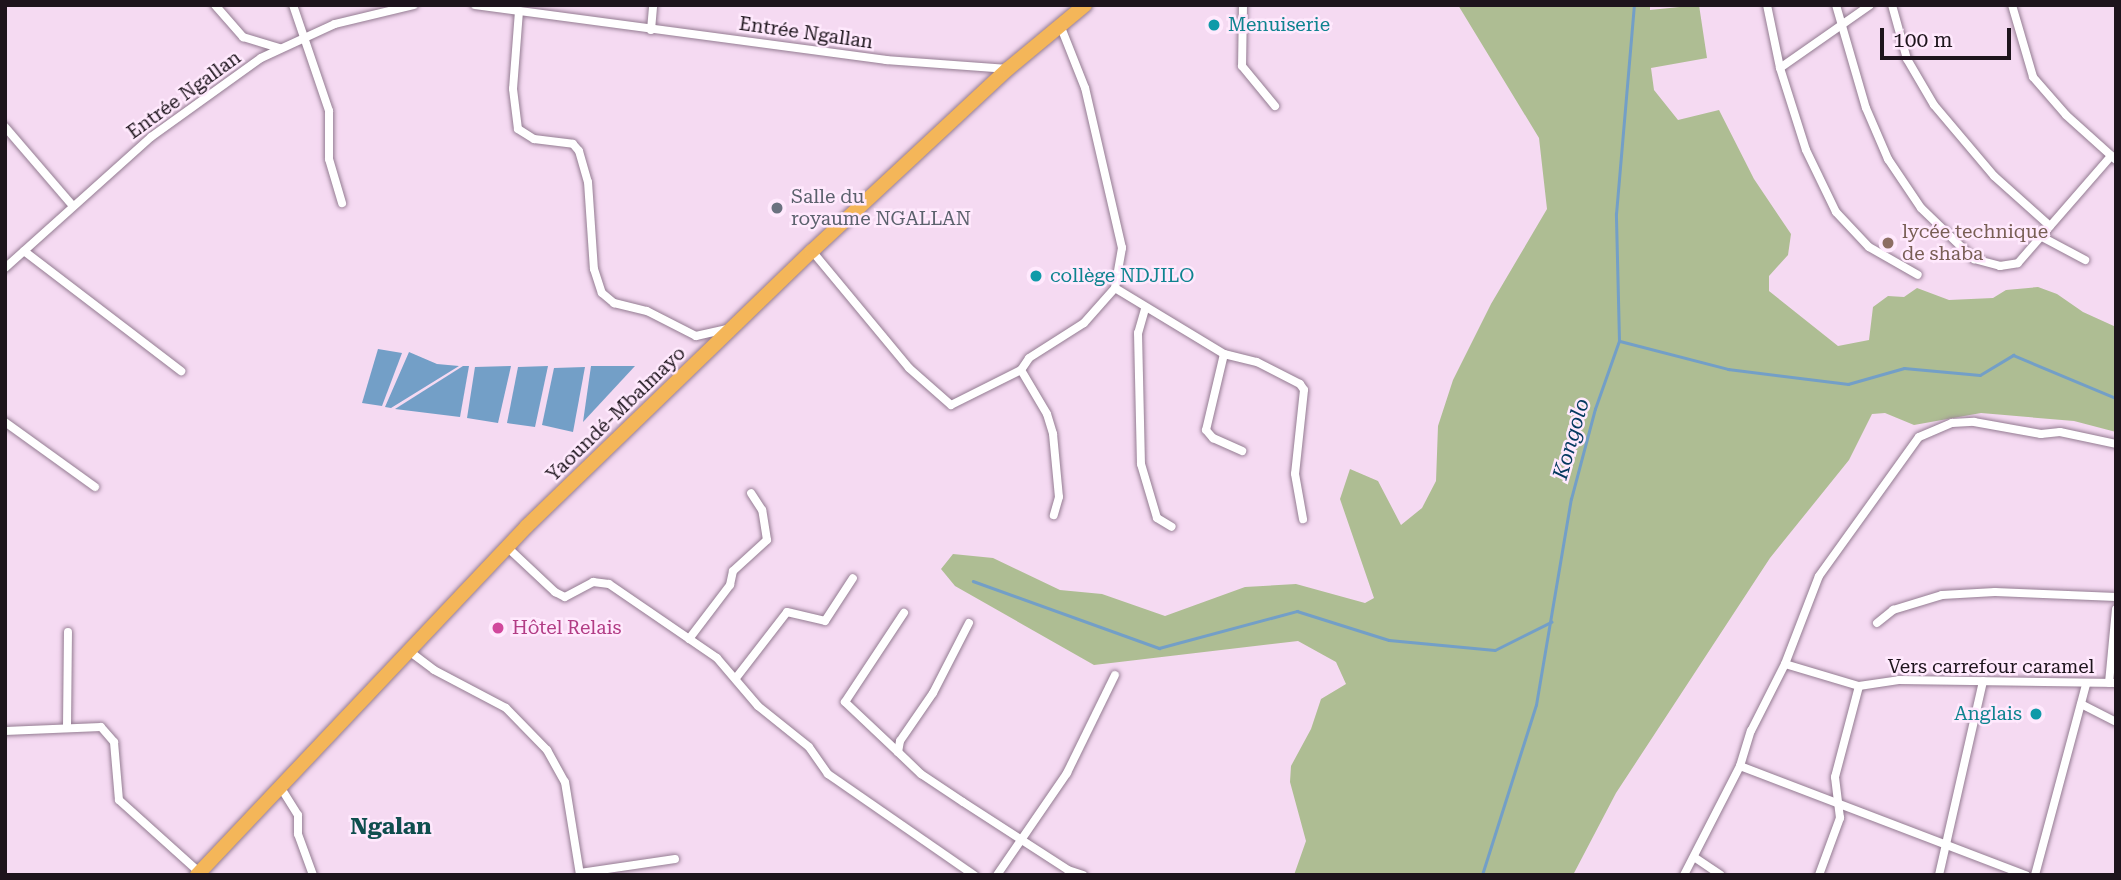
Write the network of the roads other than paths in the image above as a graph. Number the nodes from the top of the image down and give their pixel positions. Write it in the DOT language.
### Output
graph roads {
  1 [pos="215,5"];
  2 [pos="293,5"];
  3 [pos="414,5"];
  4 [pos="475,5"];
  5 [pos="653,5"];
  6 [pos="1085,5"];
  7 [pos="1243,5"];
  8 [pos="1767,5"];
  9 [pos="1836,5"];
  10 [pos="1870,5"];
  11 [pos="1892,5"];
  12 [pos="2012,5"];
  13 [pos="508,7"];
  14 [pos="519,11"];
  15 [pos="1060,24"];
  16 [pos="1839,27"];
  17 [pos="651,30"];
  18 [pos="306,37"];
  19 [pos="281,48"];
  20 [pos="1780,68"];
  21 [pos="1008,69"];
  22 [pos="1275,106"];
  23 [pos="5,127"];
  24 [pos="2113,158"];
  25 [pos="342,203"];
  26 [pos="73,206"];
  27 [pos="2050,226"];
  28 [pos="2042,237"];
  29 [pos="24,251"];
  30 [pos="812,251"];
  31 [pos="2085,260"];
  32 [pos="5,268"];
  33 [pos="1918,275"];
  34 [pos="1115,288"];
  35 [pos="1144,309"];
  36 [pos="739,324"];
  37 [pos="1224,354"];
  38 [pos="1021,370"];
  39 [pos="181,371"];
  40 [pos="5,422"];
  41 [pos="2116,444"];
  42 [pos="1242,451"];
  43 [pos="95,487"];
  44 [pos="751,493"];
  45 [pos="1054,515"];
  46 [pos="1303,519"];
  47 [pos="1172,527"];
  48 [pos="508,547"];
  49 [pos="853,578"];
  50 [pos="2116,597"];
  51 [pos="2116,609"];
  52 [pos="904,613"];
  53 [pos="969,623"];
  54 [pos="1877,624"];
  55 [pos="68,632"];
  56 [pos="689,639"];
  57 [pos="409,651"];
  58 [pos="1785,664"];
  59 [pos="1115,675"];
  60 [pos="736,678"];
  61 [pos="1983,681"];
  62 [pos="2112,683"];
  63 [pos="2086,684"];
  64 [pos="1859,686"];
  65 [pos="2081,704"];
  66 [pos="2116,722"];
  67 [pos="67,726"];
  68 [pos="5,731"];
  69 [pos="898,752"];
  70 [pos="1740,766"];
  71 [pos="281,788"];
  72 [pos="1840,804"];
  73 [pos="1021,841"];
  74 [pos="1947,845"];
  75 [pos="1694,857"];
  76 [pos="675,859"];
  77 [pos="198,874"];
  78 [pos="580,874"];
  79 [pos="313,875"];
  80 [pos="974,875"];
  81 [pos="997,875"];
  82 [pos="1083,875"];
  83 [pos="1684,875"];
  84 [pos="1721,875"];
  85 [pos="1819,875"];
  86 [pos="1939,875"];
  87 [pos="2026,875"];
  88 [pos="2035,875"];
  1 -- 19 [label="street"];
  2 -- 18 [label="street"];
  3 -- 18 [label="street, Entrée Ngallan"];
  4 -- 13 [label="street, Entrée Ngallan"];
  5 -- 17 [label="street"];
  6 -- 15 [label="highway, Yaoundé-Mbalmayo"];
  7 -- 22 [label="street"];
  8 -- 20 [label="street"];
  9 -- 16 [label="street"];
  10 -- 16 [label="street"];
  11 -- 27 [label="street"];
  12 -- 24 [label="street"];
  13 -- 14 [label="street, Entrée Ngallan"];
  14 -- 17 [label="street, Entrée Ngallan"];
  14 -- 36 [label="street"];
  15 -- 21 [label="highway, Yaoundé-Mbalmayo"];
  15 -- 34 [label="street"];
  16 -- 20 [label="street"];
  16 -- 28 [label="street"];
  17 -- 21 [label="street, Entrée Ngallan"];
  18 -- 19 [label="street, Entrée Ngallan"];
  18 -- 25 [label="street"];
  19 -- 26 [label="street, Entrée Ngallan"];
  20 -- 33 [label="street"];
  21 -- 30 [label="highway, Yaoundé-Mbalmayo"];
  23 -- 26 [label="street"];
  24 -- 27 [label="street"];
  26 -- 29 [label="street, Entrée Ngallan"];
  27 -- 28 [label="street"];
  28 -- 31 [label="street"];
  29 -- 32 [label="street, Entrée Ngallan"];
  29 -- 39 [label="street"];
  30 -- 36 [label="highway, Yaoundé-Mbalmayo"];
  30 -- 38 [label="street"];
  34 -- 35 [label="street"];
  34 -- 38 [label="street"];
  35 -- 37 [label="street"];
  35 -- 47 [label="street"];
  36 -- 48 [label="highway, Yaoundé-Mbalmayo"];
  37 -- 42 [label="street"];
  37 -- 46 [label="street"];
  38 -- 45 [label="street"];
  40 -- 43 [label="street"];
  41 -- 58 [label="street"];
  44 -- 56 [label="street"];
  48 -- 56 [label="street"];
  48 -- 57 [label="highway, Yaoundé-Mbalmayo"];
  49 -- 60 [label="street"];
  50 -- 54 [label="street"];
  51 -- 62 [label="street"];
  52 -- 69 [label="street"];
  53 -- 69 [label="street"];
  55 -- 67 [label="street"];
  56 -- 60 [label="street"];
  57 -- 71 [label="highway, Yaoundé-Mbalmayo"];
  57 -- 78 [label="street"];
  58 -- 64 [label="street, Vers carrefour caramel"];
  58 -- 70 [label="street"];
  59 -- 73 [label="street"];
  60 -- 80 [label="street"];
  61 -- 63 [label="street, Vers carrefour caramel"];
  61 -- 64 [label="street, Vers carrefour caramel"];
  61 -- 74 [label="street"];
  62 -- 63 [label="street, Vers carrefour caramel"];
  63 -- 65 [label="street"];
  64 -- 72 [label="street"];
  65 -- 66 [label="street"];
  65 -- 88 [label="street"];
  67 -- 68 [label="street"];
  67 -- 77 [label="street"];
  69 -- 73 [label="street"];
  70 -- 72 [label="street"];
  70 -- 75 [label="street"];
  71 -- 77 [label="highway, Yaoundé-Mbalmayo"];
  71 -- 79 [label="street"];
  72 -- 74 [label="street"];
  72 -- 85 [label="street"];
  73 -- 81 [label="street"];
  73 -- 82 [label="street"];
  74 -- 86 [label="street"];
  74 -- 87 [label="street"];
  75 -- 83 [label="street"];
  75 -- 84 [label="street"];
  76 -- 78 [label="street"];
}
